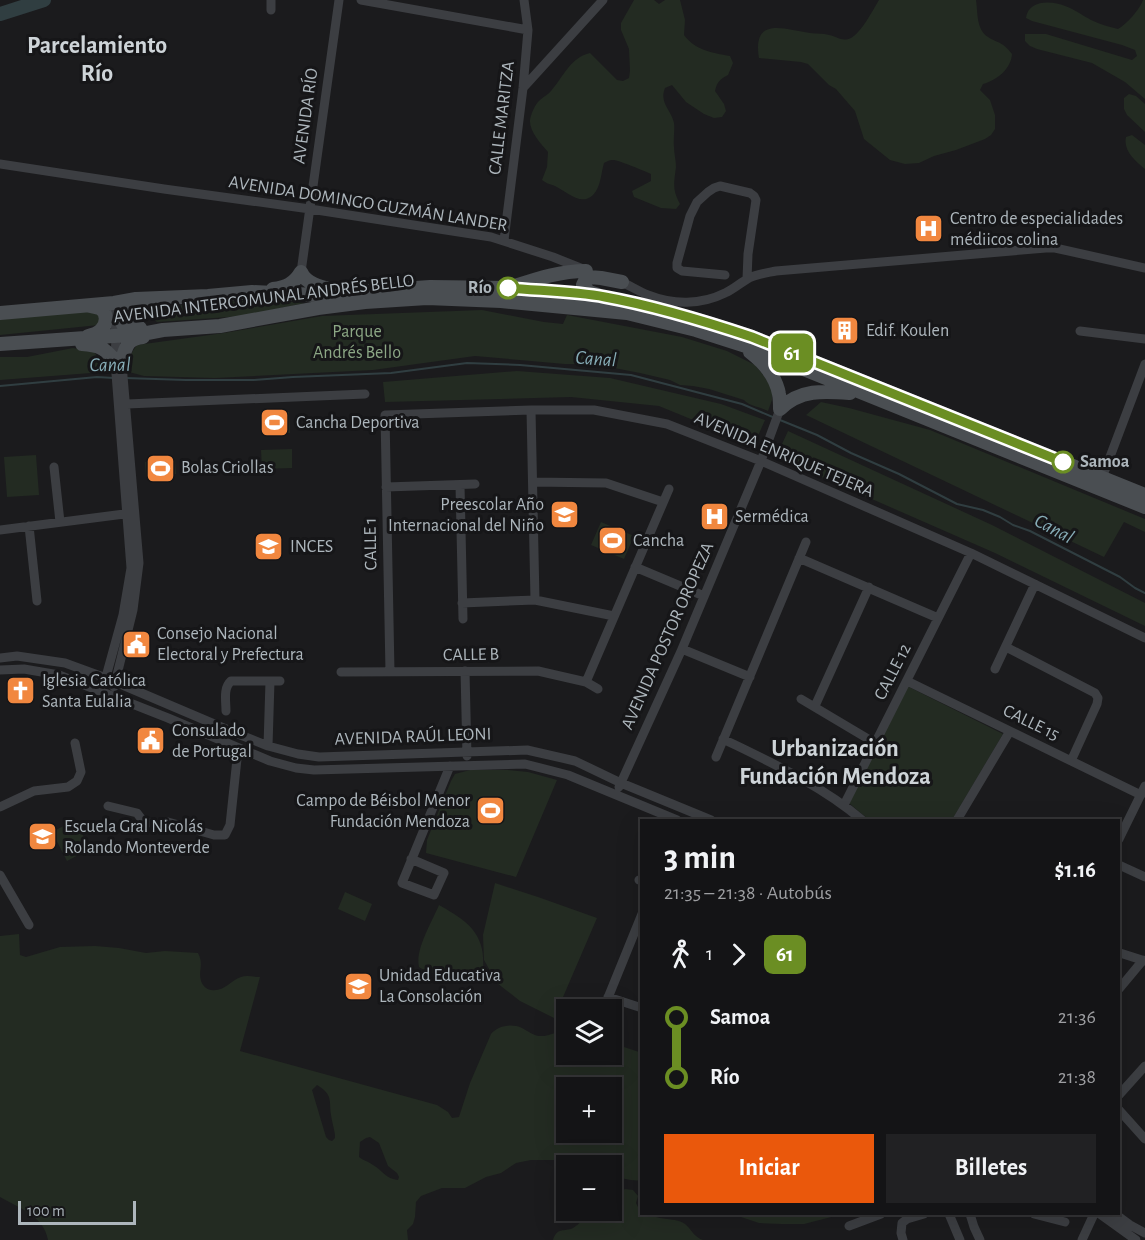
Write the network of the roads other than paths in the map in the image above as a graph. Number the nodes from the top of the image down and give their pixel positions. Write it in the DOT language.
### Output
graph roads {
  1 [pos="339,0"];
  2 [pos="361,0"];
  3 [pos="524,0"];
  4 [pos="603,0"];
  5 [pos="528,30"];
  6 [pos="523,88"];
  7 [pos="0,164"];
  8 [pos="310,209"];
  9 [pos="504,240"];
  10 [pos="1145,268"];
  11 [pos="586,271"];
  12 [pos="301,272"];
  13 [pos="725,275"];
  14 [pos="747,279"];
  15 [pos="622,282"];
  16 [pos="508,288"];
  17 [pos="347,292"];
  18 [pos="264,293"];
  19 [pos="602,297"];
  20 [pos="164,298"];
  21 [pos="114,303"];
  22 [pos="86,305"];
  23 [pos="0,313"];
  24 [pos="164,330"];
  25 [pos="1080,331"];
  26 [pos="116,336"];
  27 [pos="84,338"];
  28 [pos="1145,339"];
  29 [pos="66,340"];
  30 [pos="733,342"];
  31 [pos="0,344"];
  32 [pos="1145,364"];
  33 [pos="119,365"];
  34 [pos="365,394"];
  35 [pos="863,394"];
  36 [pos="124,398"];
  37 [pos="531,410"];
  38 [pos="779,410"];
  39 [pos="385,415"];
  40 [pos="761,461"];
  41 [pos="54,467"];
  42 [pos="1102,478"];
  43 [pos="533,482"];
  44 [pos="475,484"];
  45 [pos="460,485"];
  46 [pos="386,488"];
  47 [pos="669,489"];
  48 [pos="1145,495"];
  49 [pos="663,502"];
  50 [pos="1145,507"];
  51 [pos="131,513"];
  52 [pos="60,522"];
  53 [pos="29,526"];
  54 [pos="0,530"];
  55 [pos="806,542"];
  56 [pos="971,553"];
  57 [pos="799,558"];
  58 [pos="635,567"];
  59 [pos="1035,584"];
  60 [pos="869,587"];
  61 [pos="704,596"];
  62 [pos="535,600"];
  63 [pos="37,601"];
  64 [pos="462,603"];
  65 [pos="614,616"];
  66 [pos="938,618"];
  67 [pos="463,619"];
  68 [pos="1145,638"];
  69 [pos="1006,647"];
  70 [pos="682,649"];
  71 [pos="0,658"];
  72 [pos="995,669"];
  73 [pos="0,670"];
  74 [pos="465,671"];
  75 [pos="341,672"];
  76 [pos="390,672"];
  77 [pos="750,677"];
  78 [pos="111,680"];
  79 [pos="907,681"];
  80 [pos="586,682"];
  81 [pos="598,689"];
  82 [pos="106,693"];
  83 [pos="801,699"];
  84 [pos="815,706"];
  85 [pos="226,711"];
  86 [pos="1010,731"];
  87 [pos="723,739"];
  88 [pos="75,742"];
  89 [pos="875,743"];
  90 [pos="233,746"];
  91 [pos="268,746"];
  92 [pos="466,752"];
  93 [pos="319,757"];
  94 [pos="716,757"];
  95 [pos="1071,761"];
  96 [pos="467,765"];
  97 [pos="450,766"];
  98 [pos="319,770"];
  99 [pos="621,783"];
  100 [pos="1143,791"];
  101 [pos="616,795"];
  102 [pos="844,805"];
  103 [pos="108,806"];
  104 [pos="0,807"];
  105 [pos="675,819"];
  106 [pos="709,819"];
  107 [pos="861,819"];
  108 [pos="958,819"];
  109 [pos="1120,837"];
  110 [pos="411,859"];
  111 [pos="1120,865"];
  112 [pos="0,875"];
  113 [pos="1145,877"];
  114 [pos="640,919"];
  115 [pos="29,925"];
  116 [pos="1120,953"];
  117 [pos="1144,960"];
  118 [pos="1120,988"];
  119 [pos="608,997"];
  120 [pos="640,1007"];
  121 [pos="1145,1066"];
  122 [pos="1120,1094"];
  123 [pos="1120,1111"];
  124 [pos="1145,1139"];
  125 [pos="878,1215"];
  126 [pos="921,1215"];
  127 [pos="949,1215"];
  128 [pos="970,1215"];
  129 [pos="1038,1215"];
  130 [pos="1094,1215"];
  131 [pos="1101,1215"];
  132 [pos="1116,1215"];
  133 [pos="1065,1222"];
  134 [pos="849,1226"];
  135 [pos="1145,1233"];
  136 [pos="903,1240"];
  137 [pos="960,1240"];
  138 [pos="980,1240"];
  139 [pos="1082,1240"];
  140 [pos="1136,1240"];
  1 -- 8 [label="street, AVENIDA RÍO"];
  2 -- 5 [label="street"];
  3 -- 5 [label="street, CALLE MARITZA"];
  4 -- 6 [label="street"];
  5 -- 6 [label="street, CALLE MARITZA"];
  6 -- 9 [label="street, CALLE MARITZA"];
  7 -- 8 [label="street, AVENIDA DOMINGO GUZMÁN LANDER"];
  8 -- 9 [label="street, AVENIDA DOMINGO GUZMÁN LANDER"];
  8 -- 12 [label="street, AVENIDA RÍO"];
  9 -- 11 [label="street, AVENIDA DOMINGO GUZMÁN LANDER"];
  10 -- 14 [label="street, AVENIDA DOMINGO GUZMÁN LANDER"];
  11 -- 15 [label="street, AVENIDA DOMINGO GUZMÁN LANDER"];
  11 -- 16 [label="main road"];
  12 -- 17 [label="main road"];
  12 -- 18 [label="main road"];
  13 -- 14 [label="street"];
  14 -- 15 [label="street, AVENIDA DOMINGO GUZMÁN LANDER"];
  15 -- 19 [label="main road"];
  16 -- 17 [label="main road, AVENIDA INTERCOMUNAL ANDRÉS BELLO"];
  16 -- 19 [label="main road, AVENIDA INTERCOMUNAL ANDRÉS BELLO"];
  17 -- 18 [label="main road, AVENIDA INTERCOMUNAL ANDRÉS BELLO"];
  18 -- 20 [label="main road, AVENIDA INTERCOMUNAL ANDRÉS BELLO"];
  19 -- 42 [label="main road, AVENIDA INTERCOMUNAL ANDRÉS BELLO"];
  20 -- 21 [label="main road, AVENIDA INTERCOMUNAL ANDRÉS BELLO"];
  20 -- 24 [label="main road"];
  21 -- 22 [label="main road, AVENIDA INTERCOMUNAL ANDRÉS BELLO"];
  21 -- 26 [label="street"];
  22 -- 23 [label="main road, AVENIDA INTERCOMUNAL ANDRÉS BELLO"];
  22 -- 27 [label="main road"];
  24 -- 26 [label="main road, AVENIDA INTERCOMUNAL ANDRÉS BELLO"];
  24 -- 30 [label="main road, AVENIDA INTERCOMUNAL ANDRÉS BELLO"];
  24 -- 33 [label="main road"];
  25 -- 28 [label="street"];
  26 -- 27 [label="main road, AVENIDA INTERCOMUNAL ANDRÉS BELLO"];
  26 -- 33 [label="street"];
  27 -- 29 [label="main road, AVENIDA INTERCOMUNAL ANDRÉS BELLO"];
  29 -- 31 [label="main road, AVENIDA INTERCOMUNAL ANDRÉS BELLO"];
  29 -- 33 [label="main road"];
  30 -- 35 [label="main road, AVENIDA INTERCOMUNAL ANDRÉS BELLO"];
  30 -- 38 [label="main road"];
  32 -- 42 [label="street"];
  33 -- 36 [label="street"];
  34 -- 36 [label="street"];
  35 -- 38 [label="main road"];
  35 -- 50 [label="main road, AVENIDA INTERCOMUNAL ANDRÉS BELLO"];
  36 -- 51 [label="street"];
  37 -- 39 [label="street, AVENIDA ENRIQUE TEJERA"];
  37 -- 40 [label="street, AVENIDA ENRIQUE TEJERA"];
  37 -- 43 [label="street"];
  38 -- 40 [label="street, AVENIDA POSTOR OROPEZA"];
  39 -- 46 [label="street, CALLE 1"];
  40 -- 56 [label="street, AVENIDA ENRIQUE TEJERA"];
  40 -- 61 [label="street, AVENIDA POSTOR OROPEZA"];
  41 -- 52 [label="street"];
  42 -- 48 [label="main road, AVENIDA INTERCOMUNAL ANDRÉS BELLO"];
  43 -- 49 [label="street"];
  43 -- 62 [label="street"];
  44 -- 45 [label="street"];
  45 -- 46 [label="street"];
  45 -- 64 [label="street"];
  46 -- 76 [label="street, CALLE 1"];
  47 -- 49 [label="street"];
  49 -- 58 [label="street"];
  51 -- 52 [label="street"];
  51 -- 78 [label="street"];
  52 -- 53 [label="street"];
  53 -- 54 [label="street"];
  53 -- 63 [label="street"];
  55 -- 57 [label="street"];
  56 -- 59 [label="street, AVENIDA ENRIQUE TEJERA"];
  56 -- 66 [label="street, CALLE 12"];
  57 -- 60 [label="street"];
  57 -- 77 [label="street"];
  58 -- 61 [label="street"];
  58 -- 65 [label="street"];
  59 -- 68 [label="street, AVENIDA ENRIQUE TEJERA"];
  59 -- 69 [label="street"];
  60 -- 66 [label="street"];
  60 -- 84 [label="street"];
  61 -- 70 [label="street, AVENIDA POSTOR OROPEZA"];
  62 -- 64 [label="street"];
  62 -- 65 [label="street"];
  64 -- 67 [label="street"];
  65 -- 80 [label="street"];
  66 -- 79 [label="street, CALLE 12"];
  69 -- 72 [label="street"];
  69 -- 95 [label="street"];
  70 -- 77 [label="street"];
  70 -- 99 [label="street, AVENIDA POSTOR OROPEZA"];
  71 -- 78 [label="street, AVENIDA RAÚL LEONI"];
  73 -- 82 [label="street, AVENIDA RAÚL LEONI"];
  74 -- 76 [label="street, CALLE B"];
  74 -- 80 [label="street, CALLE B"];
  74 -- 92 [label="street"];
  75 -- 76 [label="street, CALLE B"];
  77 -- 87 [label="street"];
  78 -- 82 [label="street"];
  78 -- 91 [label="street, AVENIDA RAÚL LEONI"];
  79 -- 86 [label="street, CALLE 15"];
  79 -- 89 [label="street, CALLE 12"];
  80 -- 81 [label="street, CALLE B"];
  82 -- 90 [label="street, AVENIDA RAÚL LEONI"];
  83 -- 84 [label="street"];
  84 -- 89 [label="street"];
  85 -- 91 [label="street"];
  86 -- 95 [label="street, CALLE 15"];
  86 -- 108 [label="street"];
  87 -- 94 [label="street"];
  87 -- 102 [label="street"];
  88 -- 104 [label="street"];
  89 -- 102 [label="street, CALLE 12"];
  90 -- 98 [label="street, AVENIDA RAÚL LEONI"];
  90 -- 103 [label="street"];
  91 -- 93 [label="street, AVENIDA RAÚL LEONI"];
  92 -- 93 [label="street, AVENIDA RAÚL LEONI"];
  92 -- 96 [label="street"];
  92 -- 99 [label="street, AVENIDA RAÚL LEONI"];
  93 -- 98 [label="street"];
  95 -- 100 [label="street, CALLE 15"];
  96 -- 97 [label="street, AVENIDA RAÚL LEONI"];
  96 -- 101 [label="street, AVENIDA RAÚL LEONI"];
  97 -- 98 [label="street, AVENIDA RAÚL LEONI"];
  97 -- 110 [label="street"];
  99 -- 101 [label="street, AVENIDA POSTOR OROPEZA"];
  99 -- 106 [label="street, AVENIDA RAÚL LEONI"];
  100 -- 109 [label="street"];
  101 -- 105 [label="street, AVENIDA RAÚL LEONI"];
  102 -- 107 [label="street"];
  110 -- 110 [label="street"];
  111 -- 113 [label="street"];
  112 -- 115 [label="street"];
  114 -- 119 [label="street"];
  116 -- 117 [label="street"];
  117 -- 118 [label="street"];
  119 -- 120 [label="street"];
  121 -- 122 [label="street"];
  123 -- 124 [label="street"];
  125 -- 134 [label="street"];
  126 -- 136 [label="street"];
  127 -- 137 [label="street"];
  128 -- 138 [label="street"];
  129 -- 133 [label="street"];
  130 -- 139 [label="street"];
  131 -- 140 [label="street"];
  132 -- 135 [label="street"];
}
